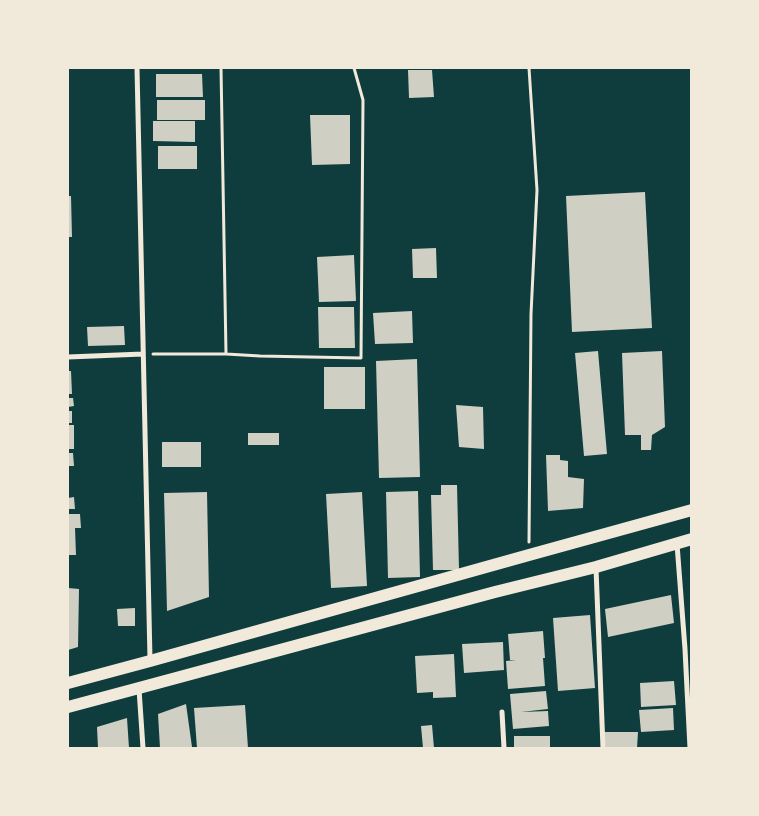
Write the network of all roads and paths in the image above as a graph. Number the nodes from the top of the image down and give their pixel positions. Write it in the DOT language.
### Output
graph roads {
  1 [pos="137,68"];
  2 [pos="221,68"];
  3 [pos="354,68"];
  4 [pos="529,68"];
  5 [pos="143,354"];
  6 [pos="226,354"];
  7 [pos="68,357"];
  8 [pos="692,510"];
  9 [pos="692,539"];
  10 [pos="677,543"];
  11 [pos="528,555"];
  12 [pos="596,567"];
  13 [pos="150,661"];
  14 [pos="68,683"];
  15 [pos="139,688"];
  16 [pos="68,707"];
  17 [pos="502,712"];
  18 [pos="144,748"];
  19 [pos="504,748"];
  20 [pos="603,748"];
  21 [pos="690,748"];
  1 -- 5 [label="street"];
  2 -- 6 [label="path"];
  3 -- 6 [label="path"];
  4 -- 11 [label="path"];
  5 -- 6 [label="path"];
  5 -- 7 [label="street"];
  5 -- 13 [label="street"];
  8 -- 11 [label="main road"];
  9 -- 10 [label="main road"];
  10 -- 12 [label="main road"];
  10 -- 21 [label="street"];
  11 -- 13 [label="main road"];
  12 -- 15 [label="main road"];
  12 -- 20 [label="street"];
  13 -- 14 [label="main road"];
  15 -- 16 [label="main road"];
  15 -- 18 [label="street"];
  17 -- 19 [label="street"];
}
